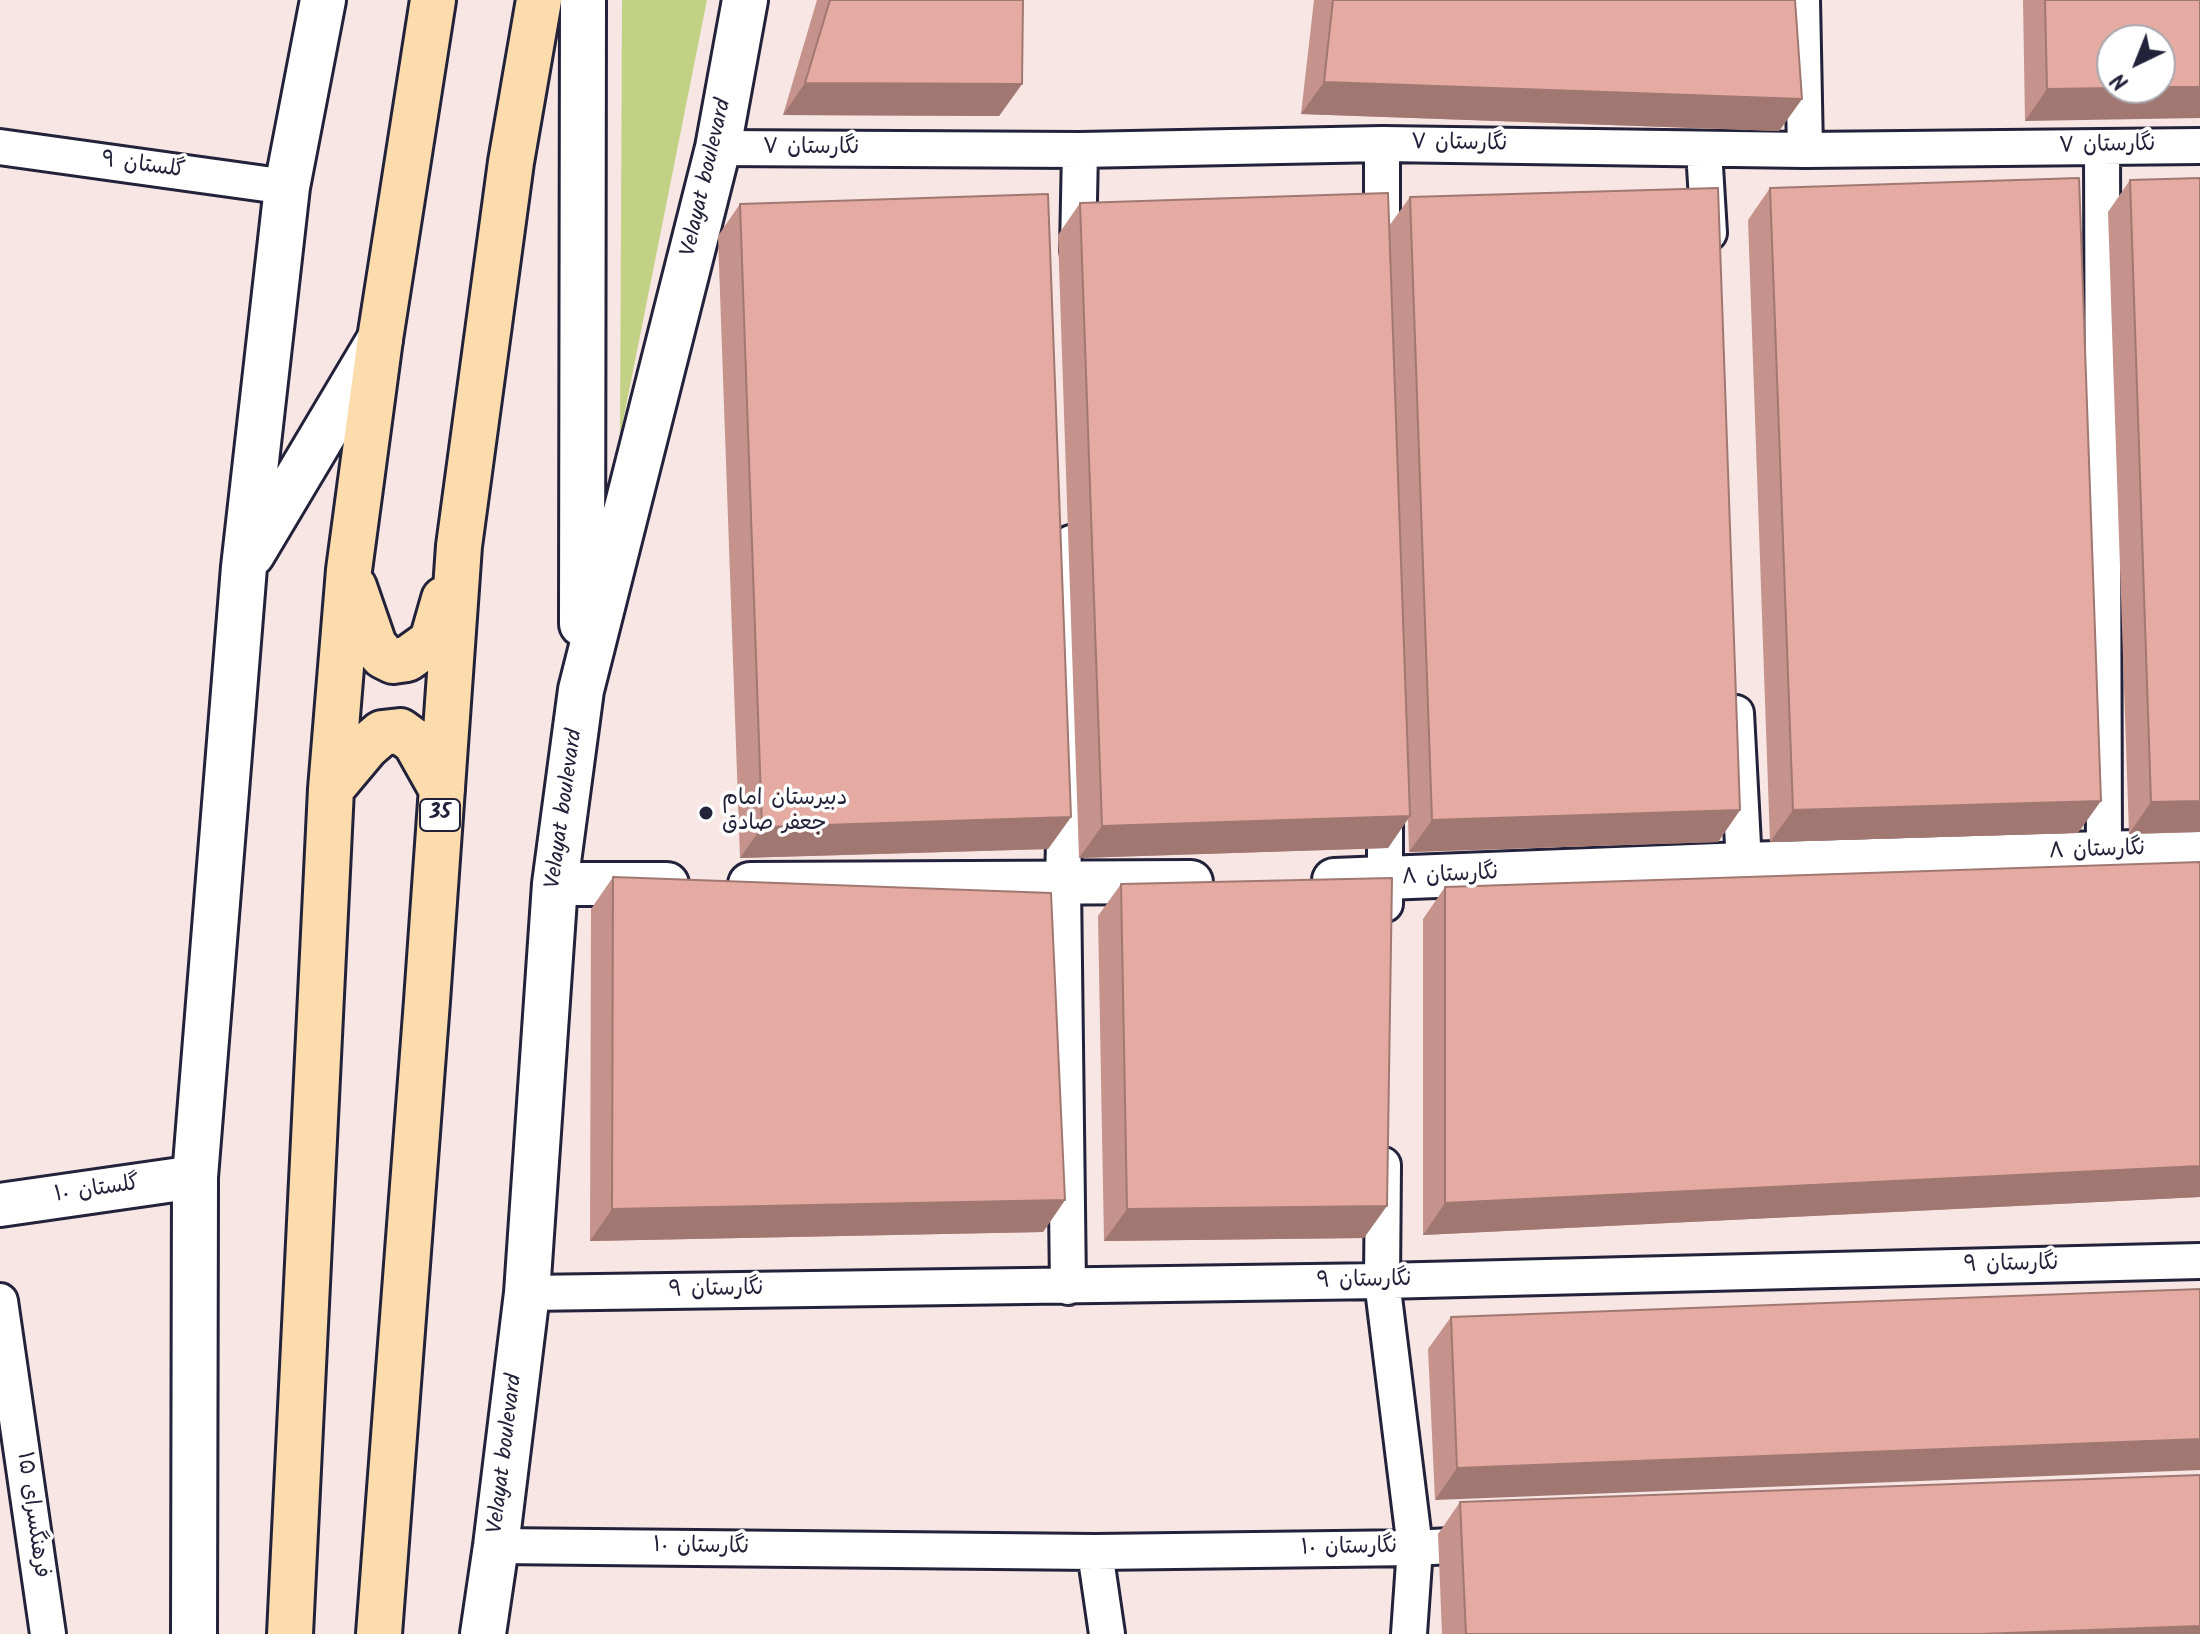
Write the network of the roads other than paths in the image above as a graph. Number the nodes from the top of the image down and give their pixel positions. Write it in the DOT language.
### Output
graph roads {
  1 [pos="323,0"];
  2 [pos="433,0"];
  3 [pos="539,0"];
  4 [pos="583,0"];
  5 [pos="745,0"];
  6 [pos="1802,0"];
  7 [pos="1382,144"];
  8 [pos="2200,146"];
  9 [pos="0,147"];
  10 [pos="2102,147"];
  11 [pos="718,148"];
  12 [pos="1080,150"];
  13 [pos="1704,150"];
  14 [pos="1805,150"];
  15 [pos="287,187"];
  16 [pos="1710,261"];
  17 [pos="1382,272"];
  18 [pos="1077,278"];
  19 [pos="380,339"];
  20 [pos="1072,517"];
  21 [pos="459,546"];
  22 [pos="244,567"];
  23 [pos="349,570"];
  24 [pos="1734,689"];
  25 [pos="581,690"];
  26 [pos="1384,768"];
  27 [pos="331,789"];
  28 [pos="442,790"];
  29 [pos="2200,850"];
  30 [pos="2104,852"];
  31 [pos="1744,864"];
  32 [pos="1385,880"];
  33 [pos="1293,881"];
  34 [pos="1232,882"];
  35 [pos="555,884"];
  36 [pos="1063,884"];
  37 [pos="1384,941"];
  38 [pos="1383,1127"];
  39 [pos="195,1177"];
  40 [pos="0,1205"];
  41 [pos="2200,1261"];
  42 [pos="1382,1281"];
  43 [pos="1068,1287"];
  44 [pos="527,1293"];
  45 [pos="0,1301"];
  46 [pos="1509,1543"];
  47 [pos="496,1546"];
  48 [pos="1415,1548"];
  49 [pos="1095,1552"];
  50 [pos="48,1634"];
  51 [pos="194,1634"];
  52 [pos="290,1634"];
  53 [pos="379,1634"];
  54 [pos="483,1634"];
  55 [pos="1107,1634"];
  56 [pos="1409,1634"];
  1 -- 15 [label="main road"];
  2 -- 19 [label="main road"];
  3 -- 21 [label="main road, 35"];
  4 -- 25 [label="main road"];
  5 -- 11 [label="main road, Velayat boulevard"];
  6 -- 14 [label="street"];
  7 -- 12 [label="street, نگارستان ۷"];
  7 -- 13 [label="street, نگارستان ۷"];
  7 -- 17 [label="street"];
  8 -- 10 [label="street, نگارستان ۷"];
  9 -- 15 [label="street, گلستان ۹"];
  10 -- 14 [label="street, نگارستان ۷"];
  10 -- 30 [label="street"];
  11 -- 12 [label="street, نگارستان ۷"];
  11 -- 25 [label="main road, Velayat boulevard"];
  12 -- 18 [label="street"];
  13 -- 14 [label="street, نگارستان ۷"];
  13 -- 16 [label="street"];
  15 -- 22 [label="main road"];
  19 -- 22 [label="main road"];
  19 -- 23 [label="main road"];
  20 -- 36 [label="street"];
  21 -- 23 [label="main road"];
  21 -- 28 [label="main road, 35"];
  22 -- 39 [label="main road"];
  23 -- 27 [label="main road"];
  24 -- 31 [label="street"];
  25 -- 35 [label="main road, Velayat boulevard"];
  26 -- 32 [label="street"];
  27 -- 28 [label="main road"];
  27 -- 52 [label="main road"];
  28 -- 53 [label="main road, 35"];
  29 -- 30 [label="street, نگارستان ۸"];
  30 -- 31 [label="street, نگارستان ۸"];
  31 -- 32 [label="street, نگارستان ۸"];
  32 -- 33 [label="street, نگارستان ۸"];
  32 -- 37 [label="street"];
  34 -- 36 [label="street"];
  35 -- 36 [label="street"];
  35 -- 44 [label="main road, Velayat boulevard"];
  36 -- 43 [label="street"];
  38 -- 42 [label="street"];
  39 -- 40 [label="street, گلستان ۱۰"];
  39 -- 51 [label="main road"];
  41 -- 42 [label="street, نگارستان ۹"];
  42 -- 43 [label="street, نگارستان ۹"];
  42 -- 48 [label="street"];
  43 -- 44 [label="street, نگارستان ۹"];
  44 -- 47 [label="main road, Velayat boulevard"];
  45 -- 50 [label="street, فرهنگسرای ۱۵"];
  46 -- 48 [label="street, نگارستان ۱۰"];
  47 -- 49 [label="street, نگارستان ۱۰"];
  47 -- 54 [label="main road, Velayat boulevard"];
  48 -- 49 [label="street, نگارستان ۱۰"];
  48 -- 56 [label="street"];
  49 -- 55 [label="street"];
}
